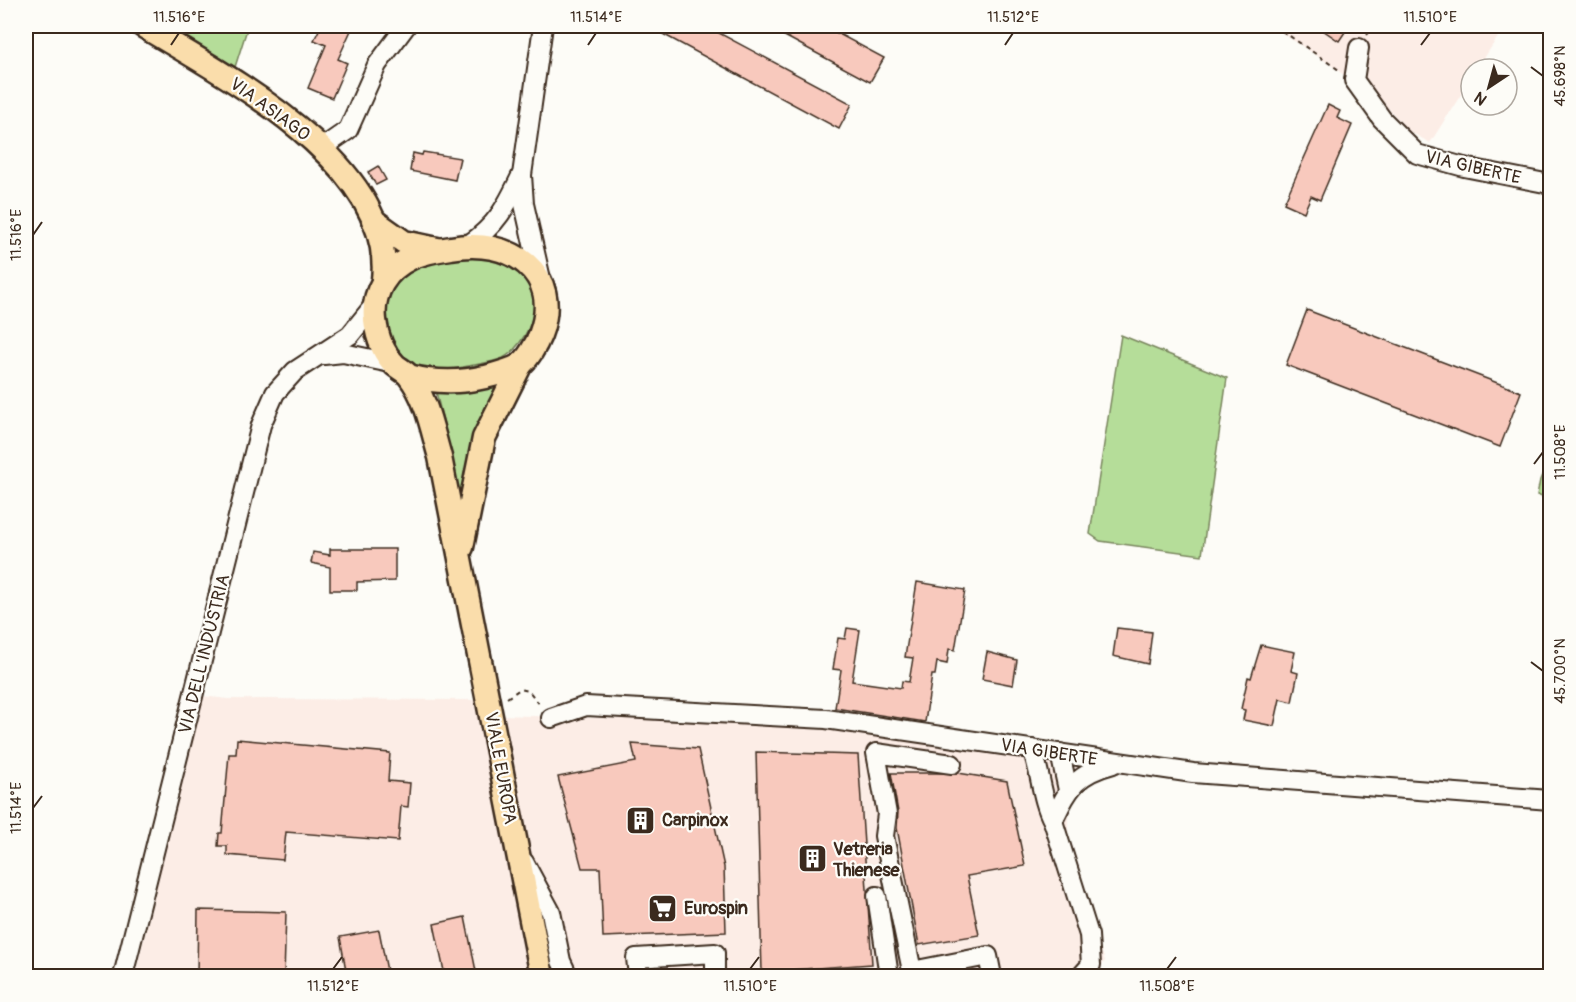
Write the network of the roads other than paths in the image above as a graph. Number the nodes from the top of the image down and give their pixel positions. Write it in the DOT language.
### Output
graph roads {
  1 [pos="143,26"];
  2 [pos="406,26"];
  3 [pos="543,26"];
  4 [pos="1359,48"];
  5 [pos="322,148"];
  6 [pos="522,175"];
  7 [pos="1551,184"];
  8 [pos="372,219"];
  9 [pos="468,244"];
  10 [pos="441,250"];
  11 [pos="383,280"];
  12 [pos="543,284"];
  13 [pos="375,304"];
  14 [pos="322,356"];
  15 [pos="521,364"];
  16 [pos="402,370"];
  17 [pos="459,560"];
  18 [pos="551,718"];
  19 [pos="1032,749"];
  20 [pos="1060,753"];
  21 [pos="952,764"];
  22 [pos="1116,764"];
  23 [pos="1042,783"];
  24 [pos="1068,790"];
  25 [pos="1551,800"];
  26 [pos="1053,821"];
  27 [pos="514,843"];
  28 [pos="876,896"];
  29 [pos="123,976"];
  30 [pos="542,976"];
  31 [pos="568,976"];
  32 [pos="638,976"];
  33 [pos="702,976"];
  34 [pos="715,976"];
  35 [pos="889,976"];
  36 [pos="992,976"];
  37 [pos="1081,976"];
  1 -- 5 [label="main road, VIA ASIAGO"];
  2 -- 5 [label="street"];
  3 -- 6 [label="street"];
  4 -- 7 [label="street, VIA GIBERTE"];
  5 -- 8 [label="main road, VIA ASIAGO"];
  6 -- 9 [label="street"];
  6 -- 12 [label="street"];
  8 -- 10 [label="main road"];
  8 -- 11 [label="main road, VIA ASIAGO"];
  9 -- 10 [label="main road"];
  9 -- 12 [label="main road"];
  10 -- 11 [label="main road"];
  11 -- 13 [label="main road"];
  12 -- 15 [label="main road"];
  13 -- 14 [label="street, VIA DELL'INDUSTRIA"];
  13 -- 16 [label="main road"];
  14 -- 16 [label="street, VIA DELL'INDUSTRIA"];
  14 -- 29 [label="street, VIA DELL'INDUSTRIA"];
  15 -- 16 [label="main road"];
  15 -- 17 [label="main road"];
  16 -- 17 [label="main road, VIALE EUROPA"];
  17 -- 27 [label="main road, VIALE EUROPA"];
  18 -- 19 [label="street, VIA GIBERTE"];
  19 -- 20 [label="street, VIA GIBERTE"];
  19 -- 23 [label="street"];
  20 -- 22 [label="street, VIA GIBERTE"];
  20 -- 23 [label="street"];
  20 -- 24 [label="street"];
  21 -- 36 [label="street"];
  22 -- 24 [label="street"];
  22 -- 25 [label="street, VIA GIBERTE"];
  23 -- 26 [label="street"];
  24 -- 26 [label="street"];
  26 -- 37 [label="street"];
  27 -- 30 [label="main road, VIALE EUROPA"];
  27 -- 31 [label="street"];
  28 -- 35 [label="street"];
  32 -- 34 [label="street"];
  33 -- 34 [label="street"];
}
